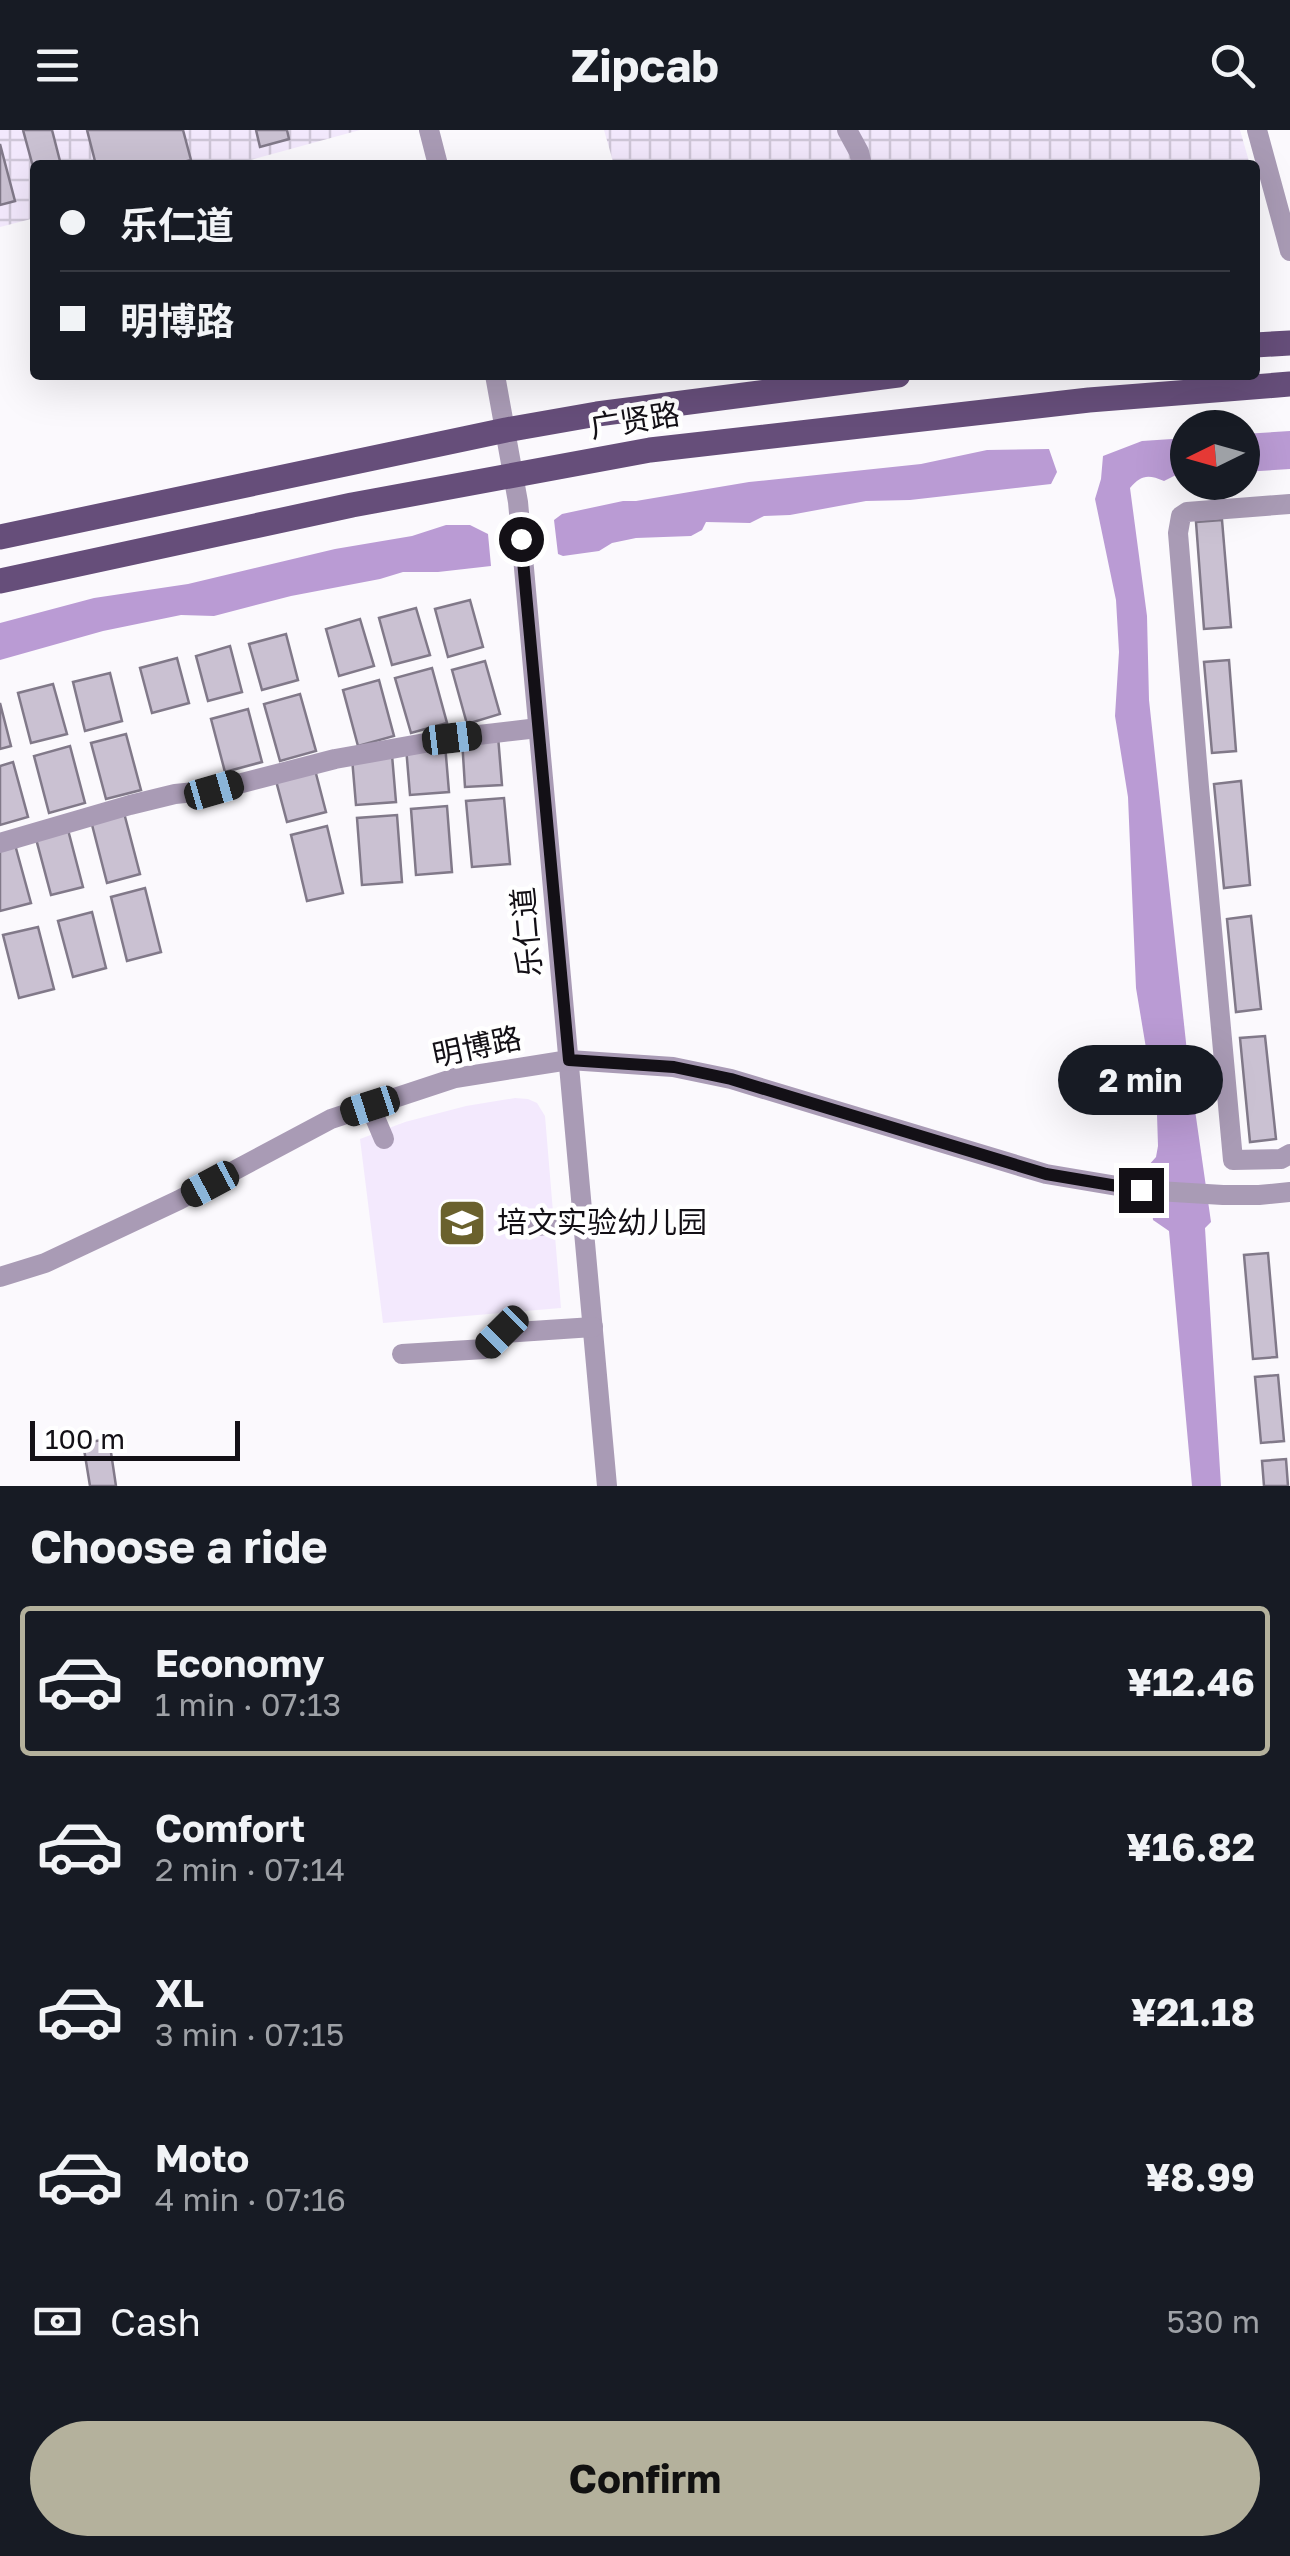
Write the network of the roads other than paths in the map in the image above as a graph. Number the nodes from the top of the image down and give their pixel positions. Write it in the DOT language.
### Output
graph roads {
  1 [pos="428,130"];
  2 [pos="846,130"];
  3 [pos="1257,130"];
  4 [pos="437,160"];
  5 [pos="861,160"];
  6 [pos="1286,217"];
  7 [pos="1290,251"];
  8 [pos="1290,343"];
  9 [pos="1260,346"];
  10 [pos="496,380"];
  11 [pos="859,380"];
  12 [pos="1290,384"];
  13 [pos="506,430"];
  14 [pos="514,474"];
  15 [pos="1290,504"];
  16 [pos="0,537"];
  17 [pos="0,581"];
  18 [pos="538,728"];
  19 [pos="0,843"];
  20 [pos="569,1060"];
  21 [pos="370,1106"];
  22 [pos="384,1139"];
  23 [pos="1290,1154"];
  24 [pos="1290,1192"];
  25 [pos="584,1222"];
  26 [pos="536,1226"];
  27 [pos="0,1277"];
  28 [pos="593,1327"];
  29 [pos="402,1354"];
  30 [pos="607,1486"];
  1 -- 4 [label="street"];
  2 -- 5 [label="street"];
  3 -- 6 [label="street"];
  6 -- 7 [label="street"];
  8 -- 9 [label="main road"];
  10 -- 13 [label="street, 乐仁道"];
  11 -- 13 [label="main road, 广贤路"];
  12 -- 14 [label="main road, 广贤路"];
  13 -- 14 [label="street, 乐仁道"];
  13 -- 16 [label="main road, 广贤路"];
  14 -- 17 [label="main road, 广贤路"];
  14 -- 18 [label="street, 乐仁道"];
  15 -- 23 [label="street"];
  18 -- 19 [label="street"];
  18 -- 20 [label="street, 乐仁道"];
  20 -- 21 [label="street, 明博路"];
  20 -- 24 [label="street, 明博路"];
  20 -- 25 [label="street, 乐仁道"];
  21 -- 22 [label="street"];
  21 -- 27 [label="street, 明博路"];
  25 -- 26 [label="street"];
  25 -- 28 [label="street, 乐仁道"];
  28 -- 29 [label="street"];
  28 -- 30 [label="street, 乐仁道"];
}
